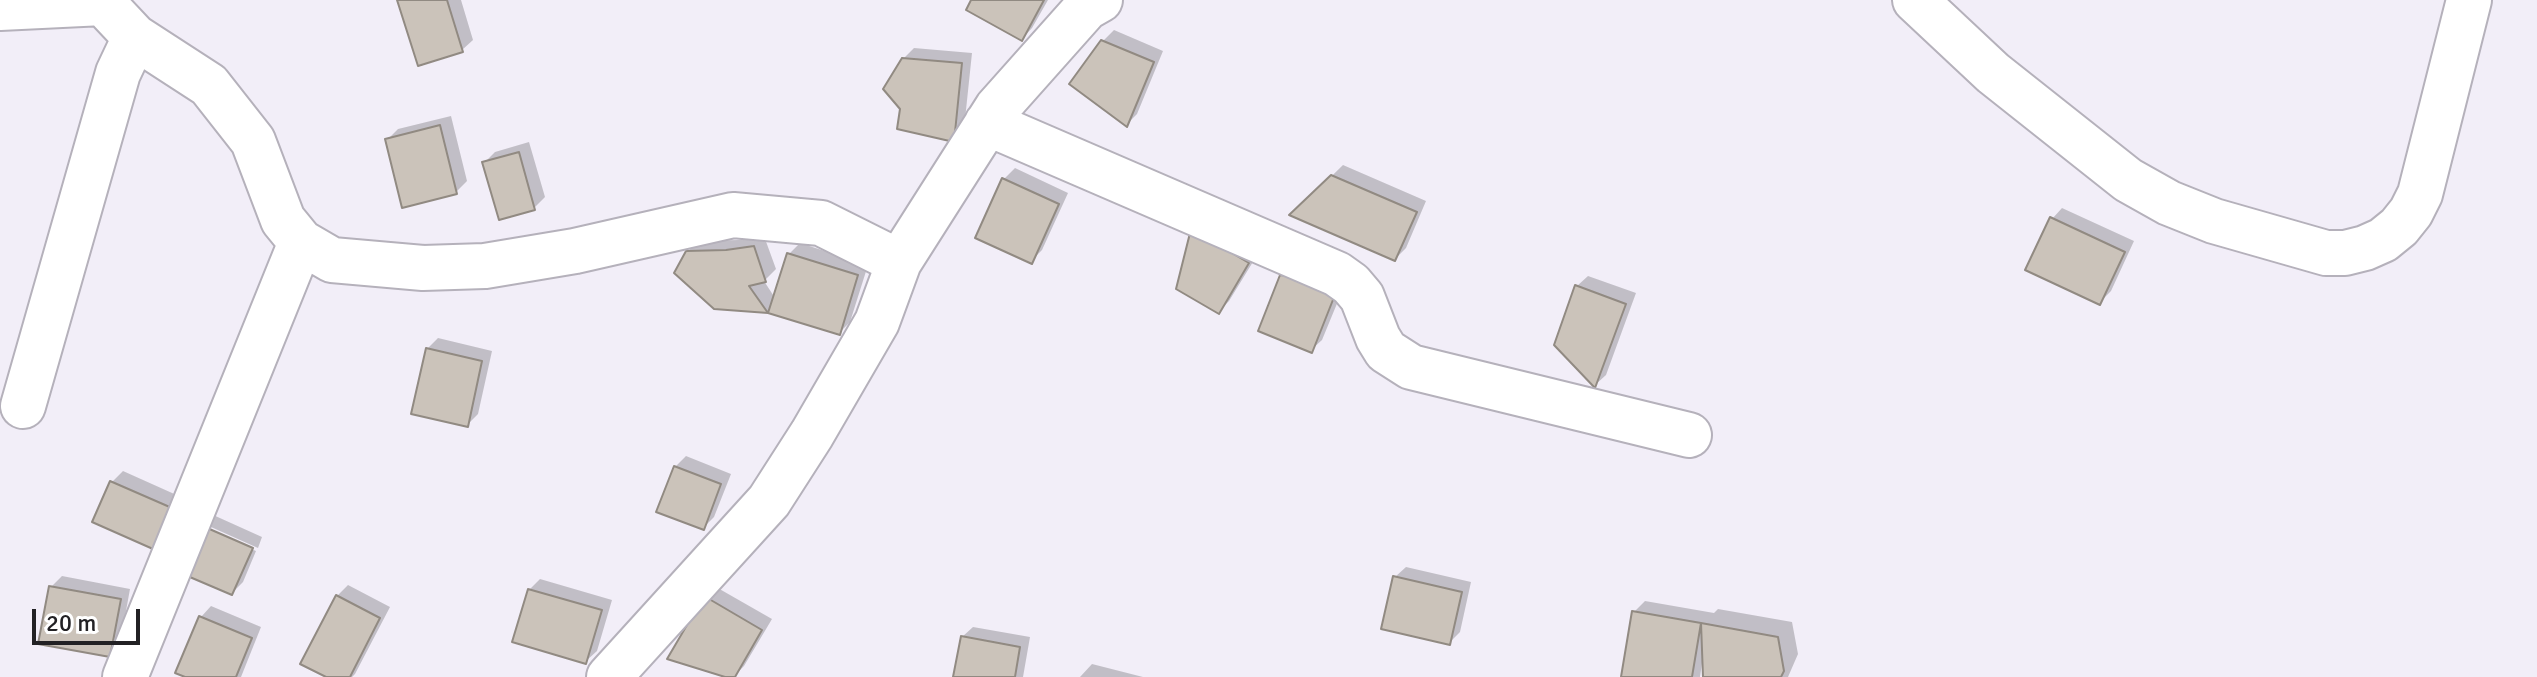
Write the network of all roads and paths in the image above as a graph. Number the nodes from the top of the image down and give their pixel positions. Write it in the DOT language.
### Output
graph roads {
  1 [pos="1100,0"];
  2 [pos="1915,0"];
  3 [pos="2469,0"];
  4 [pos="0,8"];
  5 [pos="118,11"];
  6 [pos="987,123"];
  7 [pos="301,242"];
  8 [pos="899,262"];
  9 [pos="23,406"];
  10 [pos="1689,435"];
  11 [pos="125,677"];
  12 [pos="609,677"];
  1 -- 6 [label="street"];
  2 -- 3 [label="street"];
  4 -- 5 [label="street"];
  5 -- 7 [label="street"];
  5 -- 9 [label="street"];
  6 -- 8 [label="street"];
  6 -- 10 [label="street"];
  7 -- 8 [label="street"];
  7 -- 11 [label="street"];
  8 -- 12 [label="street"];
}
